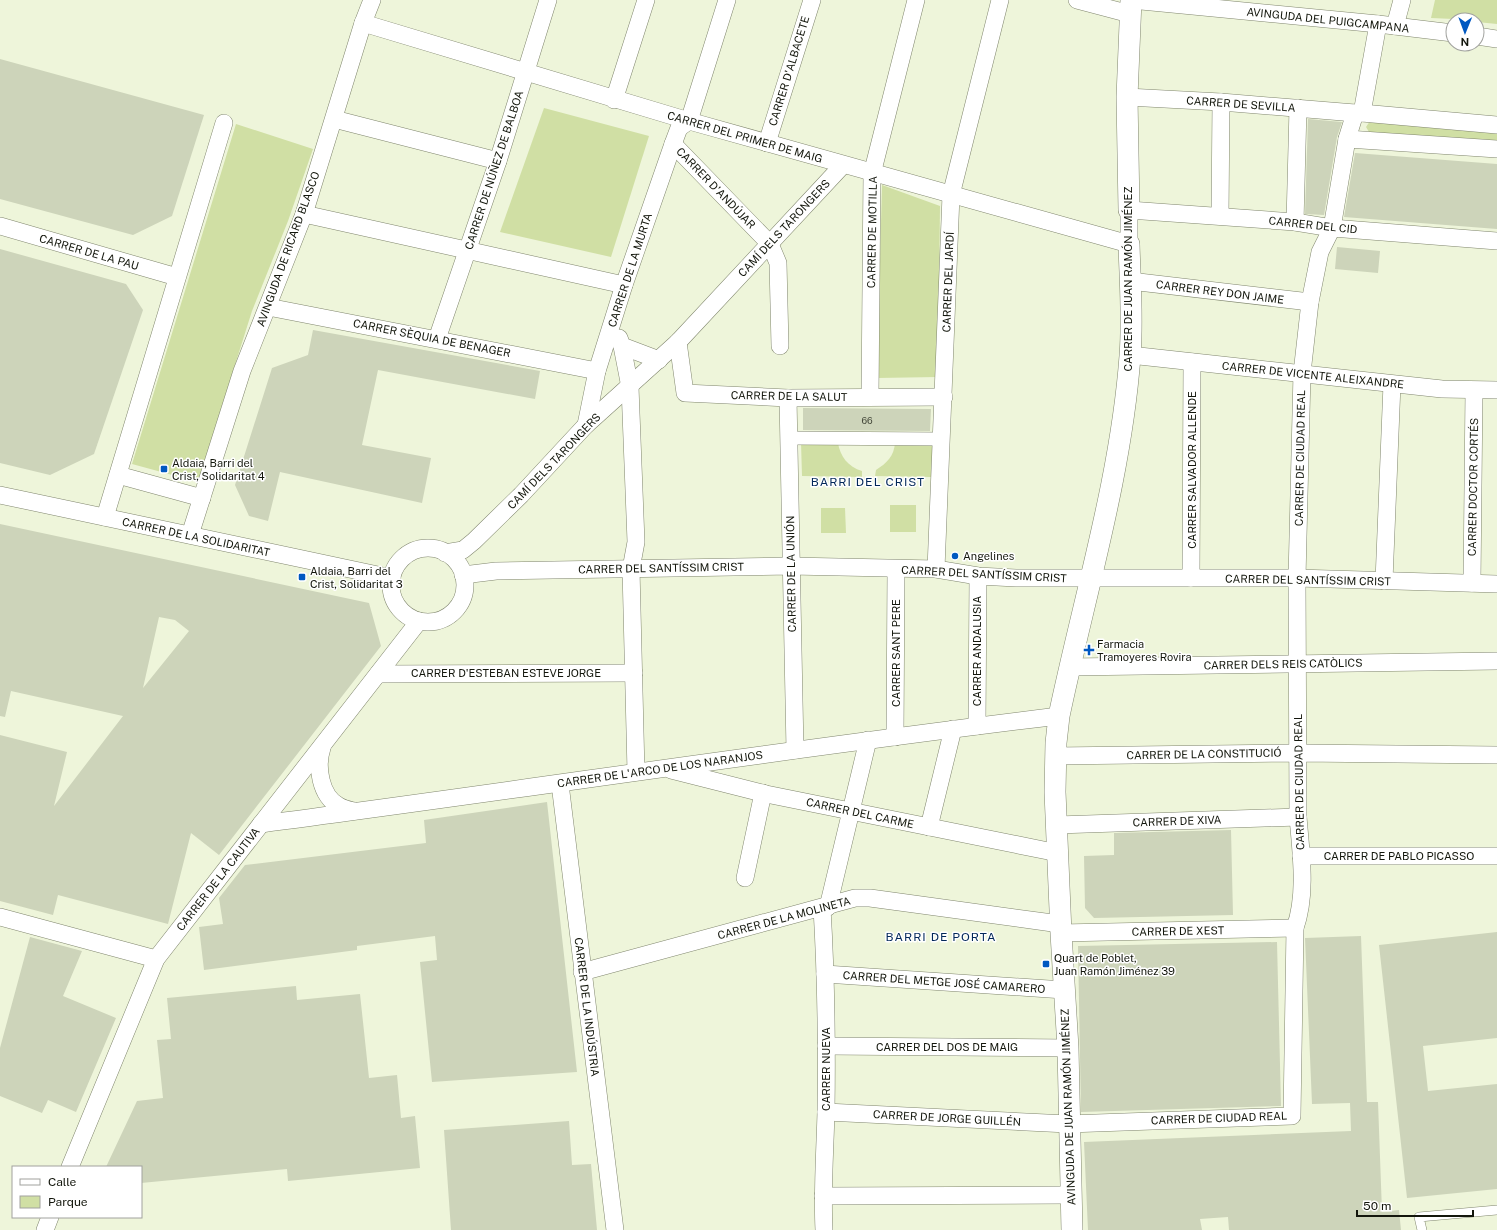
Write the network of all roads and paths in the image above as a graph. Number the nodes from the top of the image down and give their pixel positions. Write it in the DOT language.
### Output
graph roads {
  1 [pos="372,0"];
  2 [pos="548,0"];
  3 [pos="646,0"];
  4 [pos="727,0"];
  5 [pos="812,0"];
  6 [pos="916,0"];
  7 [pos="1000,0"];
  8 [pos="1077,0"];
  9 [pos="1402,0"];
  10 [pos="1131,5"];
  11 [pos="363,23"];
  12 [pos="1378,24"];
  13 [pos="1395,26"];
  14 [pos="1445,32"];
  15 [pos="1485,37"];
  16 [pos="1497,38"];
  17 [pos="526,73"];
  18 [pos="1128,97"];
  19 [pos="614,100"];
  20 [pos="1221,102"];
  21 [pos="1298,108"];
  22 [pos="1358,113"];
  23 [pos="334,119"];
  24 [pos="688,122"];
  25 [pos="224,123"];
  26 [pos="1497,125"];
  27 [pos="1347,139"];
  28 [pos="767,143"];
  29 [pos="673,144"];
  30 [pos="1497,149"];
  31 [pos="498,161"];
  32 [pos="842,166"];
  33 [pos="872,174"];
  34 [pos="951,195"];
  35 [pos="1128,210"];
  36 [pos="304,214"];
  37 [pos="1220,216"];
  38 [pos="1295,222"];
  39 [pos="0,226"];
  40 [pos="1332,228"];
  41 [pos="1497,241"];
  42 [pos="770,244"];
  43 [pos="1129,244"];
  44 [pos="468,251"];
  45 [pos="177,277"];
  46 [pos="1130,281"];
  47 [pos="624,285"];
  48 [pos="1310,302"];
  49 [pos="268,307"];
  50 [pos="612,326"];
  51 [pos="437,339"];
  52 [pos="678,342"];
  53 [pos="622,346"];
  54 [pos="780,346"];
  55 [pos="1130,355"];
  56 [pos="659,360"];
  57 [pos="1192,362"];
  58 [pos="597,371"];
  59 [pos="1302,373"];
  60 [pos="1392,384"];
  61 [pos="630,387"];
  62 [pos="1497,390"];
  63 [pos="1474,391"];
  64 [pos="870,397"];
  65 [pos="944,397"];
  66 [pos="788,398"];
  67 [pos="586,425"];
  68 [pos="789,438"];
  69 [pos="942,439"];
  70 [pos="118,475"];
  71 [pos="0,495"];
  72 [pos="202,498"];
  73 [pos="105,517"];
  74 [pos="190,535"];
  75 [pos="455,563"];
  76 [pos="791,566"];
  77 [pos="631,569"];
  78 [pos="896,569"];
  79 [pos="936,569"];
  80 [pos="978,576"];
  81 [pos="392,578"];
  82 [pos="1191,578"];
  83 [pos="1297,578"];
  84 [pos="1090,579"];
  85 [pos="1384,581"];
  86 [pos="1472,583"];
  87 [pos="1497,584"];
  88 [pos="419,620"];
  89 [pos="1497,661"];
  90 [pos="1297,664"];
  91 [pos="1070,667"];
  92 [pos="634,673"];
  93 [pos="378,674"];
  94 [pos="1059,716"];
  95 [pos="977,726"];
  96 [pos="953,729"];
  97 [pos="895,737"];
  98 [pos="868,740"];
  99 [pos="323,744"];
  100 [pos="795,750"];
  101 [pos="1298,753"];
  102 [pos="1497,755"];
  103 [pos="1055,756"];
  104 [pos="741,757"];
  105 [pos="663,768"];
  106 [pos="636,772"];
  107 [pos="560,784"];
  108 [pos="735,786"];
  109 [pos="763,793"];
  110 [pos="355,811"];
  111 [pos="851,811"];
  112 [pos="1298,817"];
  113 [pos="261,824"];
  114 [pos="1057,825"];
  115 [pos="929,827"];
  116 [pos="1058,853"];
  117 [pos="1301,856"];
  118 [pos="1497,856"];
  119 [pos="745,878"];
  120 [pos="825,907"];
  121 [pos="0,917"];
  122 [pos="1295,928"];
  123 [pos="1060,929"];
  124 [pos="156,959"];
  125 [pos="582,972"];
  126 [pos="825,974"];
  127 [pos="1064,990"];
  128 [pos="826,1046"];
  129 [pos="1068,1048"];
  130 [pos="826,1112"];
  131 [pos="1068,1124"];
  132 [pos="70,1166"];
  133 [pos="822,1196"];
  134 [pos="1070,1196"];
  135 [pos="1497,1210"];
  136 [pos="50,1218"];
  137 [pos="45,1230"];
  138 [pos="616,1230"];
  139 [pos="824,1230"];
  140 [pos="1072,1230"];
  141 [pos="1422,1230"];
  1 -- 11 [label="street, AVINGUDA DE RICARD BLASCO"];
  2 -- 17 [label="street, CARRER DE NÚÑEZ DE BALBOA"];
  3 -- 19 [label="street"];
  4 -- 24 [label="street"];
  5 -- 28 [label="street, CARRER D'ALBACETE"];
  6 -- 33 [label="street, CARRER DE MOTILLA"];
  7 -- 34 [label="street, CARRER DEL JARDÍ"];
  8 -- 10 [label="street, AVINGUDA DEL PUIGCAMPANA"];
  9 -- 13 [label="street"];
  10 -- 12 [label="street, AVINGUDA DEL PUIGCAMPANA"];
  10 -- 18 [label="street, CARRER DE JUAN RAMÓN JIMÉNEZ"];
  11 -- 17 [label="street, CARRER DEL PRIMER DE MAIG"];
  11 -- 23 [label="street, AVINGUDA DE RICARD BLASCO"];
  12 -- 13 [label="street, AVINGUDA DEL PUIGCAMPANA"];
  12 -- 22 [label="street, CARRER DE CIUDAD REAL"];
  13 -- 14 [label="street, AVINGUDA DEL PUIGCAMPANA"];
  15 -- 16 [label="street"];
  17 -- 19 [label="street, CARRER DEL PRIMER DE MAIG"];
  17 -- 31 [label="street, CARRER DE NÚÑEZ DE BALBOA"];
  18 -- 20 [label="street, CARRER DE SEVILLA"];
  18 -- 35 [label="street, CARRER DE JUAN RAMÓN JIMÉNEZ"];
  19 -- 24 [label="street, CARRER DEL PRIMER DE MAIG"];
  20 -- 21 [label="street, CARRER DE SEVILLA"];
  20 -- 37 [label="street"];
  21 -- 22 [label="street, CARRER DE SEVILLA"];
  21 -- 38 [label="street"];
  22 -- 26 [label="street, CARRER DE SEVILLA"];
  22 -- 27 [label="street, CARRER DE CIUDAD REAL"];
  23 -- 31 [label="street"];
  23 -- 36 [label="street, AVINGUDA DE RICARD BLASCO"];
  24 -- 28 [label="street, CARRER DEL PRIMER DE MAIG"];
  24 -- 29 [label="street, CARRER DE LA MURTA"];
  25 -- 45 [label="street"];
  27 -- 30 [label="street"];
  27 -- 40 [label="street, CARRER DE CIUDAD REAL"];
  28 -- 32 [label="street, CARRER DEL PRIMER DE MAIG"];
  29 -- 42 [label="street, CARRER D'ANDÚJAR"];
  29 -- 47 [label="street, CARRER DE LA MURTA"];
  31 -- 44 [label="street, CARRER DE NÚÑEZ DE BALBOA"];
  32 -- 33 [label="street, CARRER DEL PRIMER DE MAIG"];
  32 -- 42 [label="street, CAMÍ DELS TARONGERS"];
  33 -- 34 [label="street, CARRER DEL PRIMER DE MAIG"];
  33 -- 64 [label="street, CARRER DE MOTILLA"];
  34 -- 43 [label="street, CARRER DEL PRIMER DE MAIG"];
  34 -- 65 [label="street, CARRER DEL JARDÍ"];
  35 -- 37 [label="street, CARRER DEL CID"];
  35 -- 43 [label="street, CARRER DE JUAN RAMÓN JIMÉNEZ"];
  36 -- 44 [label="street"];
  36 -- 49 [label="street, AVINGUDA DE RICARD BLASCO"];
  37 -- 38 [label="street, CARRER DEL CID"];
  38 -- 40 [label="street, CARRER DEL CID"];
  39 -- 45 [label="street, CARRER DE LA PAU"];
  40 -- 41 [label="street, CARRER DEL CID"];
  40 -- 48 [label="street, CARRER DE CIUDAD REAL"];
  42 -- 52 [label="street, CAMÍ DELS TARONGERS"];
  42 -- 54 [label="street, CARRER D'ANDÚJAR"];
  43 -- 46 [label="street, CARRER DE JUAN RAMÓN JIMÉNEZ"];
  44 -- 47 [label="street"];
  44 -- 51 [label="street, CARRER DE NÚÑEZ DE BALBOA"];
  45 -- 70 [label="street"];
  46 -- 48 [label="street, CARRER REY DON JAIME"];
  46 -- 55 [label="street, CARRER DE JUAN RAMÓN JIMÉNEZ"];
  47 -- 50 [label="street, CARRER DE LA MURTA"];
  48 -- 59 [label="street, CARRER DE CIUDAD REAL"];
  49 -- 51 [label="street, CARRER SÈQUIA DE BENAGER"];
  49 -- 72 [label="street, AVINGUDA DE RICARD BLASCO"];
  50 -- 53 [label="street"];
  50 -- 58 [label="street, CARRER DE LA MURTA"];
  51 -- 58 [label="street, CARRER SÈQUIA DE BENAGER"];
  52 -- 56 [label="street, CAMÍ DELS TARONGERS"];
  52 -- 66 [label="street, CARRER DE LA SALUT"];
  53 -- 56 [label="street"];
  53 -- 61 [label="street"];
  55 -- 57 [label="street, CARRER DE VICENTE ALEIXANDRE"];
  55 -- 84 [label="street, CARRER DE JUAN RAMÓN JIMÉNEZ"];
  56 -- 61 [label="street, CAMÍ DELS TARONGERS"];
  57 -- 59 [label="street, CARRER DE VICENTE ALEIXANDRE"];
  57 -- 82 [label="street, CARRER SALVADOR ALLENDE"];
  58 -- 67 [label="street, CARRER DE LA MURTA"];
  59 -- 60 [label="street, CARRER DE VICENTE ALEIXANDRE"];
  59 -- 83 [label="street, CARRER DE CIUDAD REAL"];
  60 -- 63 [label="street, CARRER DE VICENTE ALEIXANDRE"];
  60 -- 85 [label="street"];
  61 -- 67 [label="street, CAMÍ DELS TARONGERS"];
  61 -- 77 [label="street"];
  62 -- 63 [label="street, CARRER DE VICENTE ALEIXANDRE"];
  63 -- 86 [label="street, CARRER DOCTOR CORTÉS"];
  64 -- 65 [label="street, CARRER DE LA SALUT"];
  64 -- 66 [label="street, CARRER DE LA SALUT"];
  65 -- 69 [label="street, CARRER DEL JARDÍ"];
  66 -- 68 [label="street, CARRER DE LA UNIÓN"];
  67 -- 75 [label="street, CAMÍ DELS TARONGERS"];
  68 -- 69 [label="street"];
  68 -- 76 [label="street, CARRER DE LA UNIÓN"];
  69 -- 79 [label="street, CARRER DEL JARDÍ"];
  70 -- 72 [label="street"];
  70 -- 73 [label="street"];
  71 -- 73 [label="street, CARRER DE LA SOLIDARITAT"];
  72 -- 74 [label="street, AVINGUDA DE RICARD BLASCO"];
  73 -- 74 [label="street, CARRER DE LA SOLIDARITAT"];
  74 -- 81 [label="street, CARRER DE LA SOLIDARITAT"];
  75 -- 77 [label="street, CARRER DEL SANTÍSSIM CRIST"];
  75 -- 81 [label="street"];
  75 -- 88 [label="street"];
  76 -- 77 [label="street, CARRER DEL SANTÍSSIM CRIST"];
  76 -- 78 [label="street, CARRER DEL SANTÍSSIM CRIST"];
  76 -- 100 [label="street, CARRER DE LA UNIÓN"];
  77 -- 92 [label="street"];
  78 -- 79 [label="street, CARRER DEL SANTÍSSIM CRIST"];
  78 -- 97 [label="street, CARRER SANT PERE"];
  79 -- 80 [label="street, CARRER DEL SANTÍSSIM CRIST"];
  80 -- 84 [label="street, CARRER DEL SANTÍSSIM CRIST"];
  80 -- 95 [label="street, CARRER ANDALUSIA"];
  81 -- 88 [label="street"];
  82 -- 83 [label="street, CARRER DEL SANTÍSSIM CRIST"];
  82 -- 84 [label="street, CARRER DEL SANTÍSSIM CRIST"];
  83 -- 85 [label="street, CARRER DEL SANTÍSSIM CRIST"];
  83 -- 90 [label="street, CARRER DE CIUDAD REAL"];
  84 -- 91 [label="street, AVINGUDA DE JUAN RAMÓN JIMÉNEZ"];
  85 -- 86 [label="street, CARRER DEL SANTÍSSIM CRIST"];
  86 -- 87 [label="street, CARRER DEL SANTÍSSIM CRIST"];
  88 -- 93 [label="street, CARRER DE LA CAUTIVA"];
  89 -- 90 [label="street, CARRER DELS REIS CATÒLICS"];
  90 -- 91 [label="street, CARRER DELS REIS CATÒLICS"];
  90 -- 101 [label="street, CARRER DE CIUDAD REAL"];
  91 -- 94 [label="street, AVINGUDA DE JUAN RAMÓN JIMÉNEZ"];
  92 -- 93 [label="street, CARRER D'ESTEBAN ESTEVE JORGE"];
  92 -- 106 [label="street"];
  93 -- 99 [label="street, CARRER DE LA CAUTIVA"];
  94 -- 95 [label="street, CARRER DE L'ARCO DE LOS NARANJOS"];
  94 -- 103 [label="street, AVINGUDA DE JUAN RAMÓN JIMÉNEZ"];
  95 -- 96 [label="street, CARRER DE L'ARCO DE LOS NARANJOS"];
  96 -- 97 [label="street, CARRER DE L'ARCO DE LOS NARANJOS"];
  96 -- 115 [label="street"];
  97 -- 98 [label="street, CARRER DE L'ARCO DE LOS NARANJOS"];
  98 -- 100 [label="street, CARRER DE L'ARCO DE LOS NARANJOS"];
  98 -- 111 [label="street, CARRER NUEVA"];
  99 -- 110 [label="street"];
  99 -- 113 [label="street, CARRER DE LA CAUTIVA"];
  100 -- 104 [label="street, CARRER DE L'ARCO DE LOS NARANJOS"];
  101 -- 102 [label="street, CARRER DE LA CONSTITUCIÓ"];
  101 -- 103 [label="street, CARRER DE LA CONSTITUCIÓ"];
  101 -- 112 [label="street, CARRER DE CIUDAD REAL"];
  103 -- 114 [label="street, AVINGUDA DE JUAN RAMÓN JIMÉNEZ"];
  104 -- 105 [label="street, CARRER DE L'ARCO DE LOS NARANJOS"];
  104 -- 108 [label="street"];
  105 -- 106 [label="street, CARRER DE L'ARCO DE LOS NARANJOS"];
  105 -- 108 [label="street, CARRER DEL CARME"];
  106 -- 107 [label="street, CARRER DE L'ARCO DE LOS NARANJOS"];
  107 -- 110 [label="street, CARRER DE L'ARCO DE LOS NARANJOS"];
  107 -- 125 [label="street, CARRER DE LA INDÚSTRIA"];
  108 -- 109 [label="street, CARRER DEL CARME"];
  109 -- 111 [label="street, CARRER DEL CARME"];
  109 -- 119 [label="street"];
  110 -- 113 [label="street, CARRER DE L'ARCO DE LOS NARANJOS"];
  111 -- 115 [label="street, CARRER DEL CARME"];
  111 -- 120 [label="street, CARRER NUEVA"];
  112 -- 114 [label="street, CARRER DE XIVA"];
  112 -- 117 [label="street, CARRER DE CIUDAD REAL"];
  113 -- 124 [label="street, CARRER DE LA CAUTIVA"];
  114 -- 116 [label="street, AVINGUDA DE JUAN RAMÓN JIMÉNEZ"];
  115 -- 116 [label="street, CARRER DEL CARME"];
  116 -- 123 [label="street, AVINGUDA DE JUAN RAMÓN JIMÉNEZ"];
  117 -- 118 [label="street, CARRER DE PABLO PICASSO"];
  117 -- 122 [label="street, CARRER DE CIUDAD REAL"];
  120 -- 123 [label="street, CARRER DE LA MOLINETA"];
  120 -- 125 [label="street, CARRER DE LA MOLINETA"];
  120 -- 126 [label="street, CARRER NUEVA"];
  121 -- 124 [label="street"];
  122 -- 123 [label="street, CARRER DE XEST"];
  122 -- 131 [label="street, CARRER DE CIUDAD REAL"];
  123 -- 127 [label="street, AVINGUDA DE JUAN RAMÓN JIMÉNEZ"];
  124 -- 132 [label="street, CARRER DE LA CAUTIVA"];
  125 -- 138 [label="street, CARRER DE LA INDÚSTRIA"];
  126 -- 127 [label="street, CARRER DEL METGE JOSÉ CAMARERO"];
  126 -- 128 [label="street, CARRER NUEVA"];
  127 -- 129 [label="street, AVINGUDA DE JUAN RAMÓN JIMÉNEZ"];
  128 -- 129 [label="street, CARRER DEL DOS DE MAIG"];
  128 -- 130 [label="street, CARRER NUEVA"];
  129 -- 131 [label="street, AVINGUDA DE JUAN RAMÓN JIMÉNEZ"];
  130 -- 131 [label="street, CARRER DE JORGE GUILLÉN"];
  130 -- 133 [label="street, CARRER NUEVA"];
  131 -- 134 [label="street, AVINGUDA DE JUAN RAMÓN JIMÉNEZ"];
  133 -- 134 [label="street"];
  133 -- 139 [label="street, CARRER NUEVA"];
  134 -- 140 [label="street, AVINGUDA DE JUAN RAMÓN JIMÉNEZ"];
  135 -- 141 [label="lane"];
  136 -- 137 [label="street"];
}
